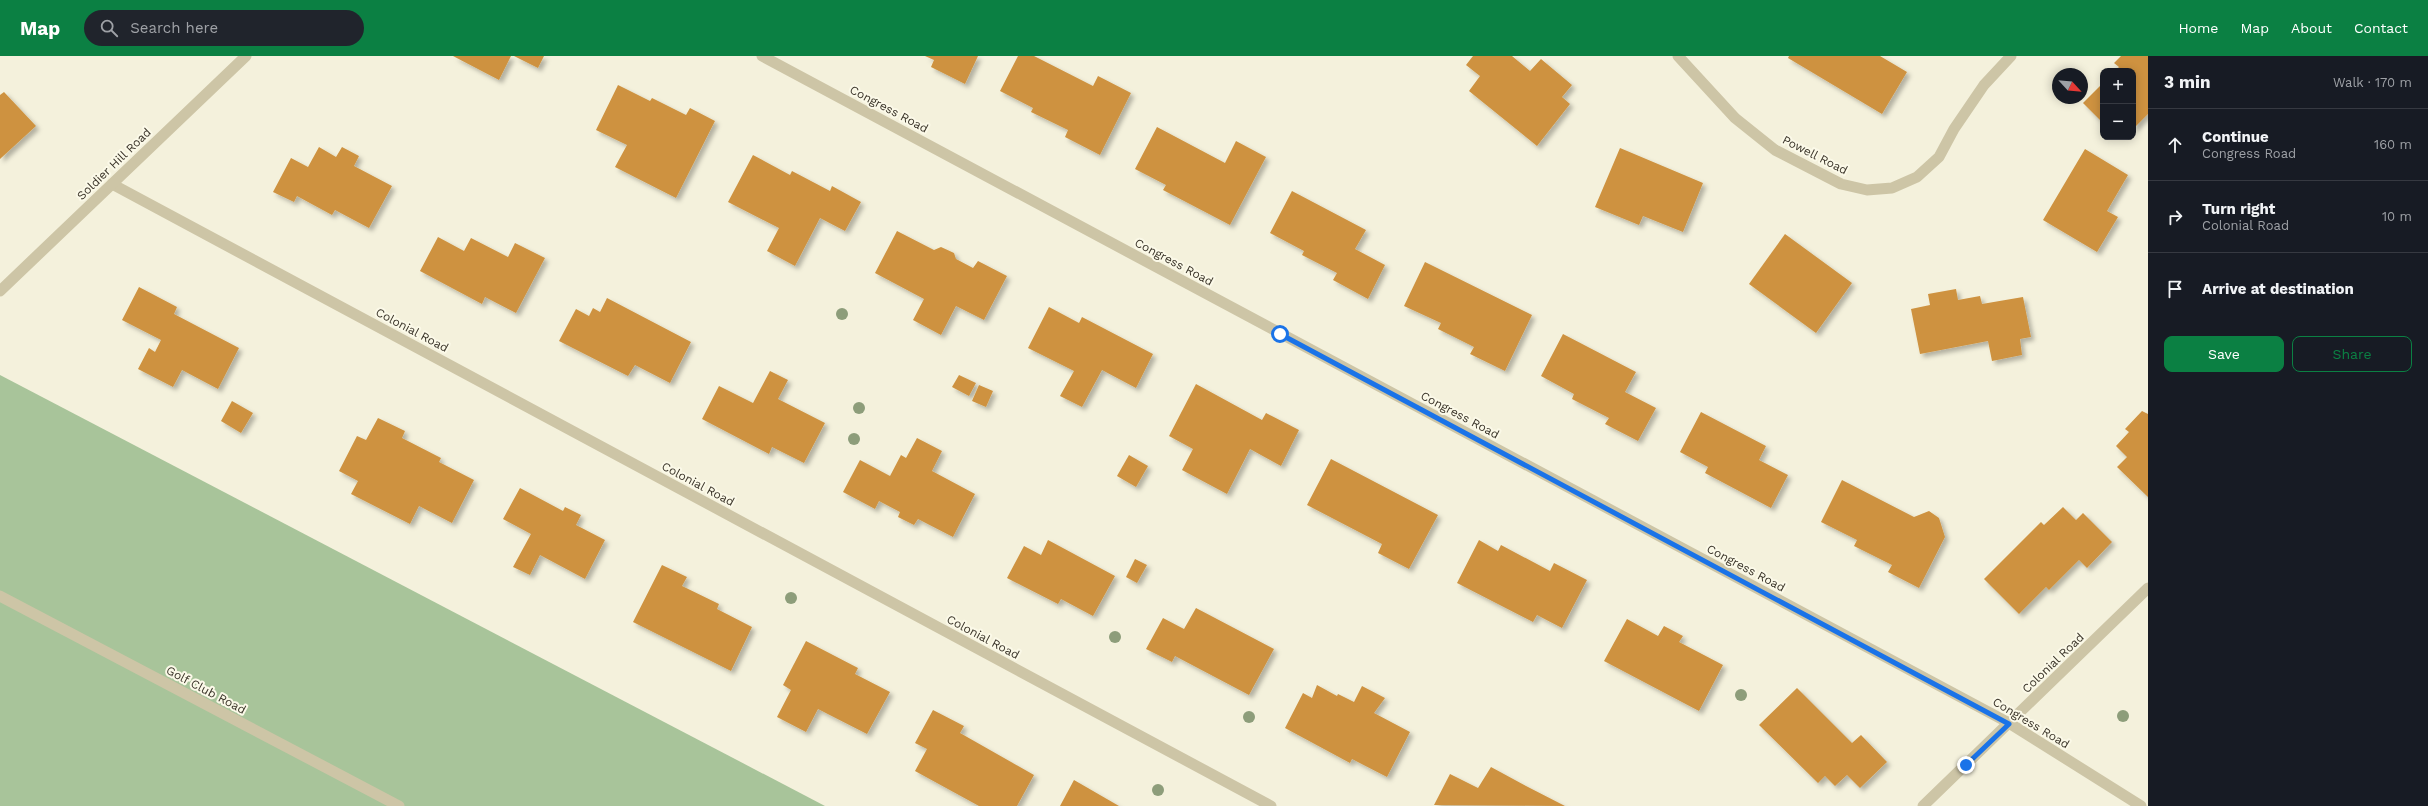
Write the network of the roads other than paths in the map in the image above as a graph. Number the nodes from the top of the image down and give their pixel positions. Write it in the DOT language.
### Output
graph roads {
  1 [pos="246,56"];
  2 [pos="762,56"];
  3 [pos="1678,56"];
  4 [pos="2011,56"];
  5 [pos="112,184"];
  6 [pos="0,291"];
  7 [pos="2148,588"];
  8 [pos="0,596"];
  9 [pos="2009,724"];
  10 [pos="399,806"];
  11 [pos="1272,806"];
  12 [pos="1923,806"];
  13 [pos="2140,806"];
  1 -- 5 [label="street, Soldier Hill Road"];
  2 -- 9 [label="street, Congress Road"];
  3 -- 4 [label="street, Powell Road"];
  5 -- 6 [label="street, Soldier Hill Road"];
  5 -- 11 [label="street, Colonial Road"];
  7 -- 9 [label="street, Colonial Road"];
  8 -- 10 [label="street, Golf Club Road"];
  9 -- 12 [label="street, Colonial Road"];
  9 -- 13 [label="street, Congress Road"];
}
